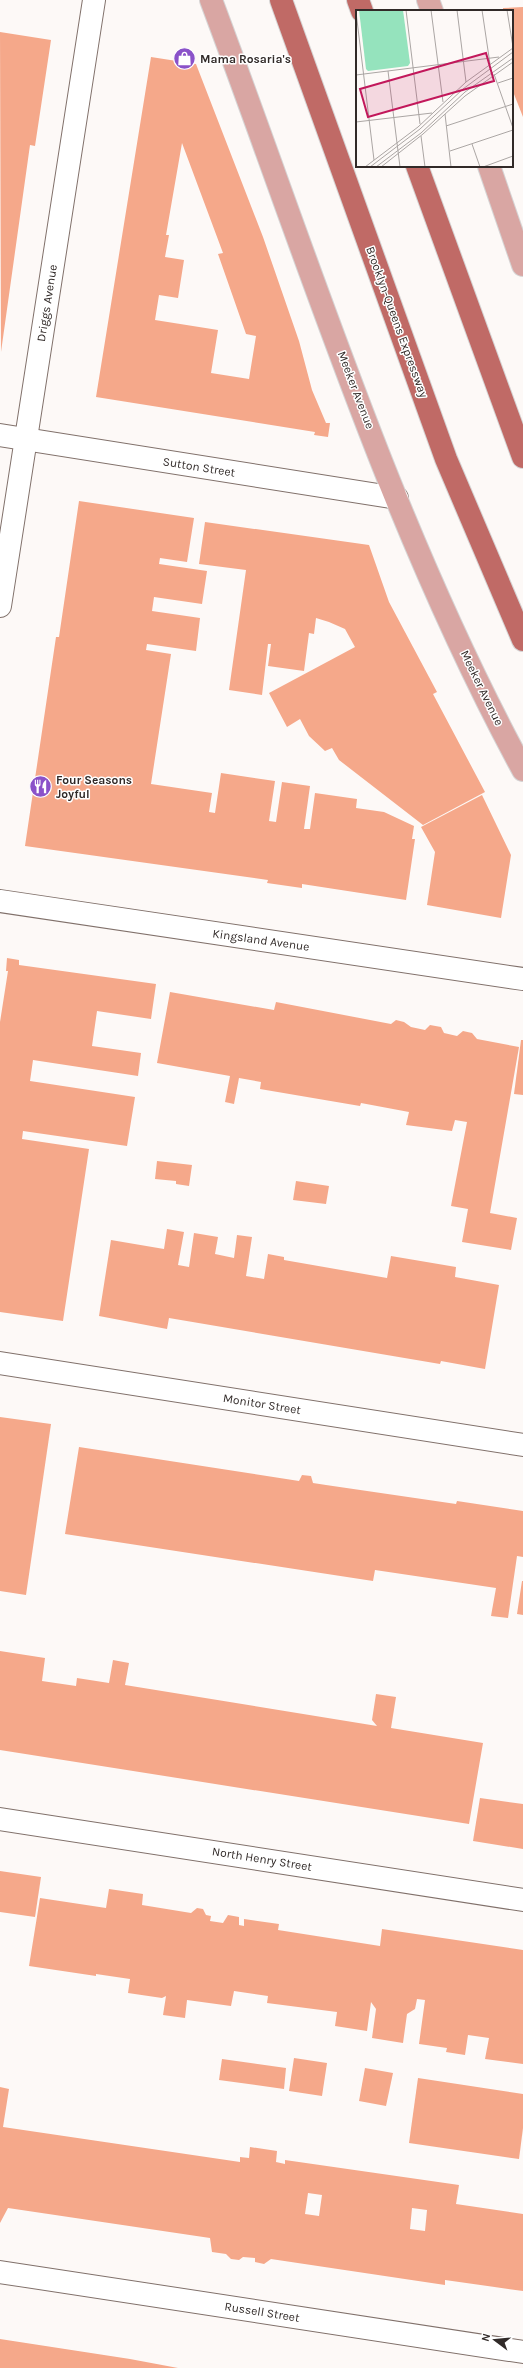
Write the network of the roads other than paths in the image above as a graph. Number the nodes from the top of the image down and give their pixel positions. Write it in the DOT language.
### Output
graph roads {
  1 [pos="94,0"];
  2 [pos="212,0"];
  3 [pos="281,0"];
  4 [pos="358,0"];
  5 [pos="428,0"];
  6 [pos="362,10"];
  7 [pos="432,10"];
  8 [pos="417,167"];
  9 [pos="489,167"];
  10 [pos="523,266"];
  11 [pos="0,435"];
  12 [pos="26,439"];
  13 [pos="523,457"];
  14 [pos="397,498"];
  15 [pos="0,606"];
  16 [pos="523,640"];
  17 [pos="523,770"];
  18 [pos="0,901"];
  19 [pos="523,979"];
  20 [pos="0,1363"];
  21 [pos="523,1445"];
  22 [pos="0,1819"];
  23 [pos="523,1900"];
  24 [pos="0,2272"];
  25 [pos="523,2352"];
  1 -- 12 [label="street, Driggs Avenue"];
  2 -- 14 [label="main road, Meeker Avenue"];
  3 -- 16 [label="highway, Brooklyn-Queens Expressway"];
  4 -- 6 [label="highway"];
  5 -- 7 [label="main road"];
  8 -- 13 [label="highway"];
  9 -- 10 [label="main road"];
  11 -- 12 [label="street, Sutton Street"];
  12 -- 14 [label="street, Sutton Street"];
  12 -- 15 [label="street, Driggs Avenue"];
  14 -- 17 [label="main road, Meeker Avenue"];
  18 -- 19 [label="street, Kingsland Avenue"];
  20 -- 21 [label="street, Monitor Street"];
  22 -- 23 [label="street, North Henry Street"];
  24 -- 25 [label="street, Russell Street"];
}
